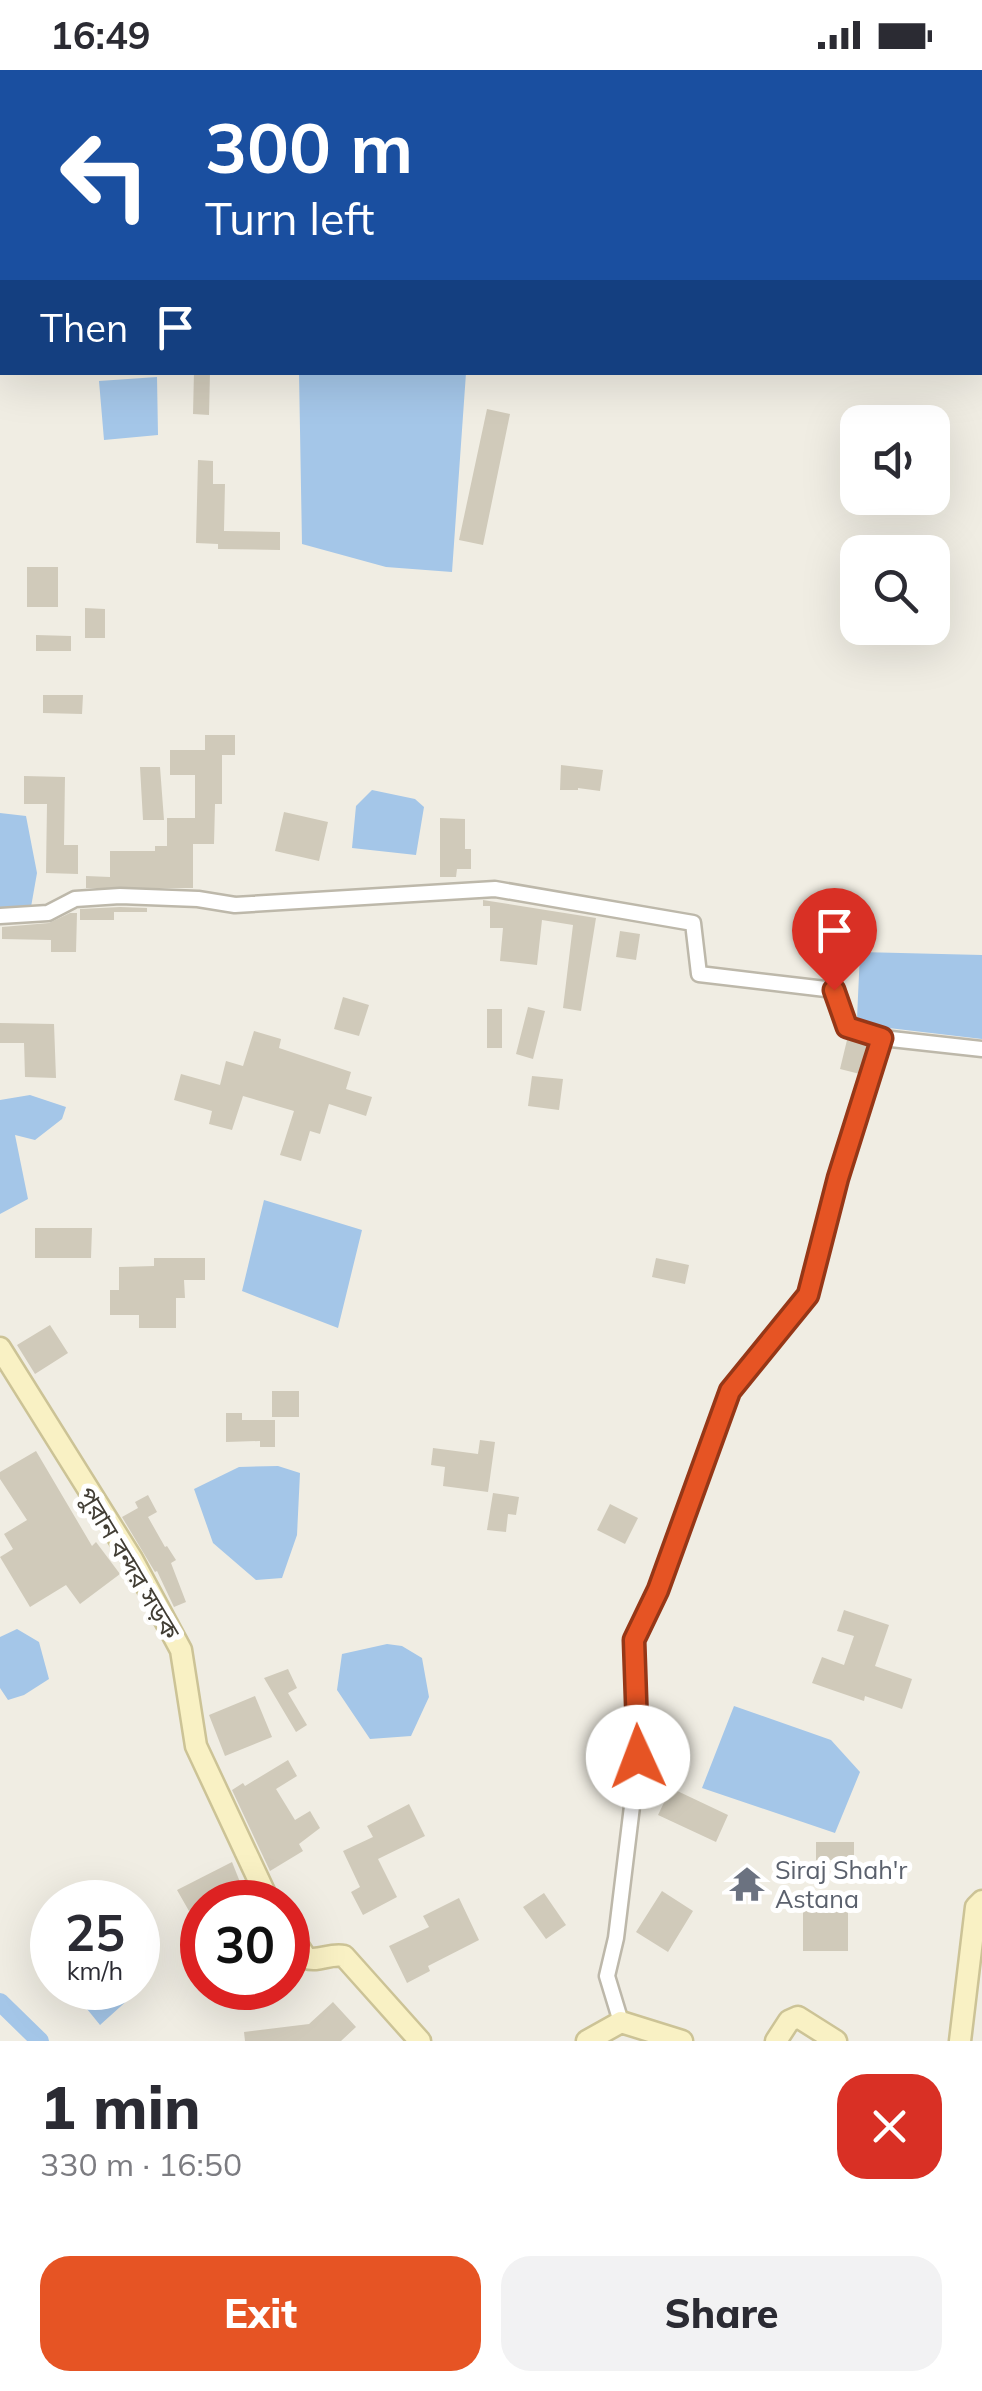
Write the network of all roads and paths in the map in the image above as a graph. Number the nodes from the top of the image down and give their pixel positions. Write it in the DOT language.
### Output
graph roads {
  1 [pos="0,916"];
  2 [pos="882,1038"];
  3 [pos="982,1050"];
  4 [pos="0,1348"];
  5 [pos="259,1880"];
  6 [pos="982,1902"];
  7 [pos="310,1958"];
  8 [pos="621,2022"];
  9 [pos="420,2041"];
  10 [pos="587,2041"];
  11 [pos="682,2041"];
  12 [pos="776,2041"];
  13 [pos="836,2041"];
  14 [pos="960,2041"];
  1 -- 2 [label="street"];
  2 -- 3 [label="street"];
  2 -- 8 [label="street"];
  4 -- 5 [label="street, পুরান বন্দর সড়ক"];
  6 -- 14 [label="street"];
  7 -- 9 [label="street"];
  8 -- 10 [label="street"];
  8 -- 11 [label="street"];
  12 -- 13 [label="street"];
}
